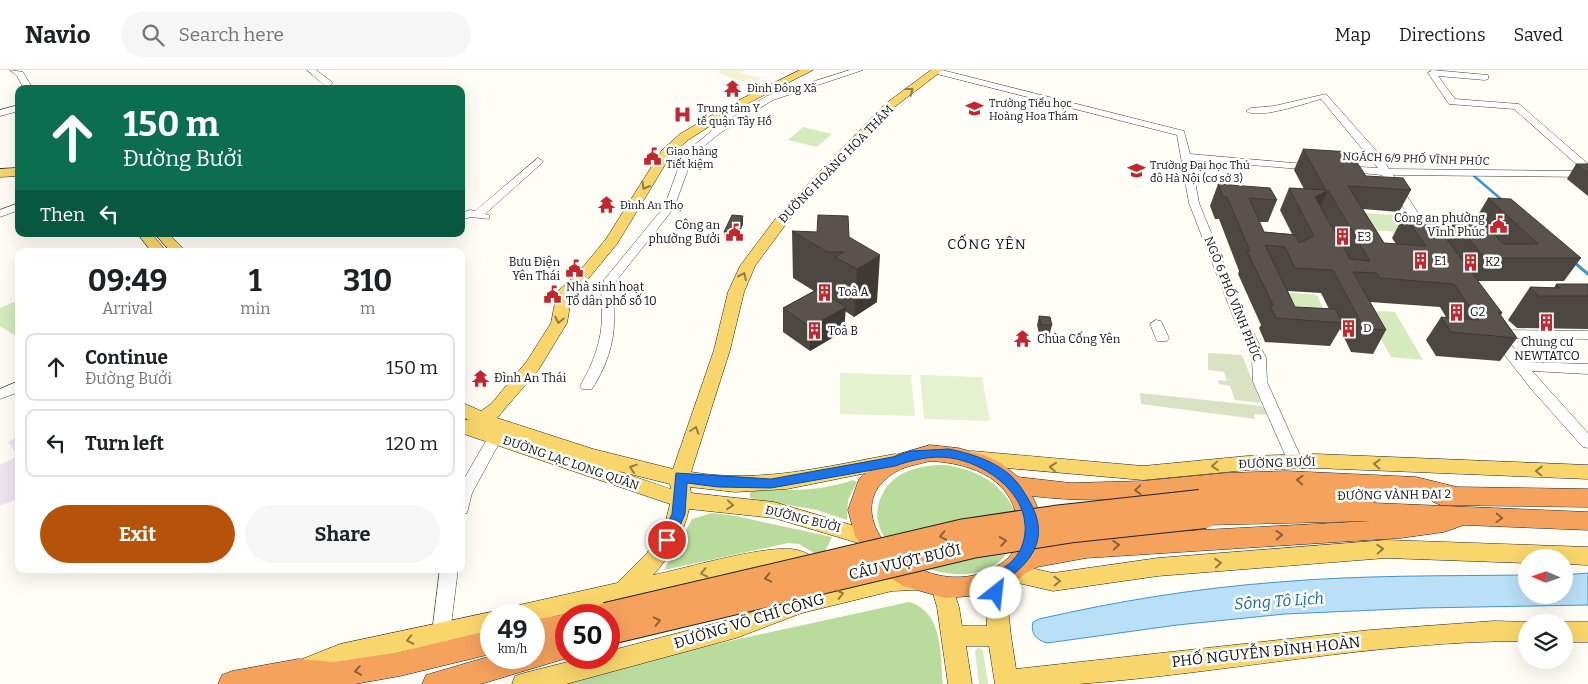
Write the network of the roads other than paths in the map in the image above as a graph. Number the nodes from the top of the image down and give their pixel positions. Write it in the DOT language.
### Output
graph roads {
  1 [pos="14,70"];
  2 [pos="311,70"];
  3 [pos="808,70"];
  4 [pos="859,70"];
  5 [pos="937,70"];
  6 [pos="1479,70"];
  7 [pos="27,85"];
  8 [pos="329,85"];
  9 [pos="15,109"];
  10 [pos="738,111"];
  11 [pos="1251,111"];
  12 [pos="0,113"];
  13 [pos="1184,156"];
  14 [pos="538,161"];
  15 [pos="1588,169"];
  16 [pos="15,172"];
  17 [pos="1386,172"];
  18 [pos="0,173"];
  19 [pos="1588,174"];
  20 [pos="0,178"];
  21 [pos="15,178"];
  22 [pos="15,208"];
  23 [pos="0,214"];
  24 [pos="465,215"];
  25 [pos="482,216"];
  26 [pos="147,237"];
  27 [pos="164,237"];
  28 [pos="1431,242"];
  29 [pos="157,248"];
  30 [pos="174,248"];
  31 [pos="1156,324"];
  32 [pos="1495,334"];
  33 [pos="1588,335"];
  34 [pos="1162,338"];
  35 [pos="1588,342"];
  36 [pos="1521,366"];
  37 [pos="1588,369"];
  38 [pos="587,386"];
  39 [pos="15,388"];
  40 [pos="0,394"];
  41 [pos="472,424"];
  42 [pos="495,438"];
  43 [pos="1588,443"];
  44 [pos="968,457"];
  45 [pos="895,461"];
  46 [pos="1295,462"];
  47 [pos="1588,472"];
  48 [pos="680,477"];
  49 [pos="1013,485"];
  50 [pos="465,491"];
  51 [pos="1588,498"];
  52 [pos="681,500"];
  53 [pos="1457,506"];
  54 [pos="1202,509"];
  55 [pos="1588,521"];
  56 [pos="865,537"];
  57 [pos="1588,556"];
  58 [pos="449,573"];
  59 [pos="1007,573"];
  60 [pos="916,581"];
  61 [pos="942,587"];
  62 [pos="624,590"];
  63 [pos="801,604"];
  64 [pos="545,609"];
  65 [pos="480,624"];
  66 [pos="620,624"];
  67 [pos="1518,632"];
  68 [pos="1573,632"];
  69 [pos="1588,632"];
  70 [pos="441,633"];
  71 [pos="954,636"];
  72 [pos="999,636"];
  73 [pos="480,645"];
  74 [pos="490,669"];
  75 [pos="298,672"];
  76 [pos="1006,682"];
  77 [pos="232,684"];
  78 [pos="436,684"];
  79 [pos="524,684"];
  80 [pos="960,684"];
  1 -- 7 [label="street"];
  2 -- 8 [label="street"];
  3 -- 10 [label="main road"];
  4 -- 10 [label="street"];
  5 -- 13 [label="street, NGÕ 6 PHỐ VĨNH PHÚC"];
  48 -- 5 [label="main road, ĐƯỜNG HOÀNG HOA THÁM, one-way"];
  6 -- 15 [label="street"];
  9 -- 12 [label="street"];
  10 -- 38 [label="street"];
  10 -- 41 [label="main road, one-way"];
  11 -- 17 [label="street"];
  13 -- 17 [label="street, NGÁCH 6/9 PHỐ VĨNH PHÚC"];
  13 -- 46 [label="street, NGÕ 6 PHỐ VĨNH PHÚC"];
  14 -- 25 [label="street"];
  16 -- 18 [label="main road"];
  17 -- 19 [label="street, NGÁCH 6/9 PHỐ VĨNH PHÚC"];
  17 -- 28 [label="street"];
  20 -- 21 [label="main road"];
  22 -- 23 [label="street"];
  24 -- 25 [label="street"];
  26 -- 29 [label="main road"];
  27 -- 30 [label="main road"];
  31 -- 34 [label="street"];
  32 -- 33 [label="street"];
  32 -- 35 [label="street"];
  32 -- 36 [label="street"];
  36 -- 37 [label="street"];
  36 -- 43 [label="street"];
  39 -- 40 [label="street"];
  41 -- 42 [label="main road, ĐƯỜNG LẠC LONG QUÂN"];
  48 -- 41 [label="main road, ĐƯỜNG LẠC LONG QUÂN, one-way"];
  42 -- 50 [label="street"];
  42 -- 52 [label="main road, ĐƯỜNG LẠC LONG QUÂN"];
  44 -- 45 [label="highway"];
  46 -- 44 [label="main road, ĐƯỜNG BƯỞI, one-way"];
  44 -- 49 [label="highway"];
  45 -- 48 [label="main road"];
  45 -- 56 [label="highway"];
  47 -- 46 [label="main road, ĐƯỜNG BƯỞI, one-way"];
  48 -- 52 [label="main road, ĐƯỜNG HOÀNG HOA THÁM"];
  53 -- 49 [label="highway, one-way"];
  49 -- 59 [label="highway"];
  51 -- 53 [label="highway, ĐƯỜNG VÀNH ĐAI 2"];
  52 -- 56 [label="main road, ĐƯỜNG BƯỞI, one-way"];
  52 -- 62 [label="main road, ĐƯỜNG HOÀNG HOA THÁM"];
  53 -- 54 [label="highway, ĐƯỜNG VÀNH ĐAI 2"];
  53 -- 55 [label="highway, ĐƯỜNG VÀNH ĐAI 2, one-way"];
  59 -- 53 [label="highway, one-way"];
  54 -- 66 [label="highway, CẦU VƯỢT BƯỞI, bridge"];
  56 -- 60 [label="highway"];
  59 -- 57 [label="main road, one-way"];
  58 -- 70 [label="street"];
  59 -- 61 [label="highway"];
  59 -- 72 [label="main road"];
  60 -- 61 [label="highway"];
  63 -- 60 [label="main road, ĐƯỜNG VÕ CHÍ CÔNG, one-way"];
  61 -- 71 [label="main road"];
  63 -- 62 [label="main road, one-way"];
  62 -- 64 [label="main road"];
  63 -- 79 [label="main road, ĐƯỜNG VÕ CHÍ CÔNG"];
  65 -- 70 [label="main road"];
  67 -- 76 [label="main road, PHỐ NGUYỄN ĐÌNH HOÀN"];
  68 -- 69 [label="main road"];
  70 -- 75 [label="main road, one-way"];
  71 -- 72 [label="main road"];
  71 -- 80 [label="main road"];
  72 -- 76 [label="main road"];
  73 -- 75 [label="highway, one-way"];
  74 -- 78 [label="highway"];
  75 -- 77 [label="highway"];
}
